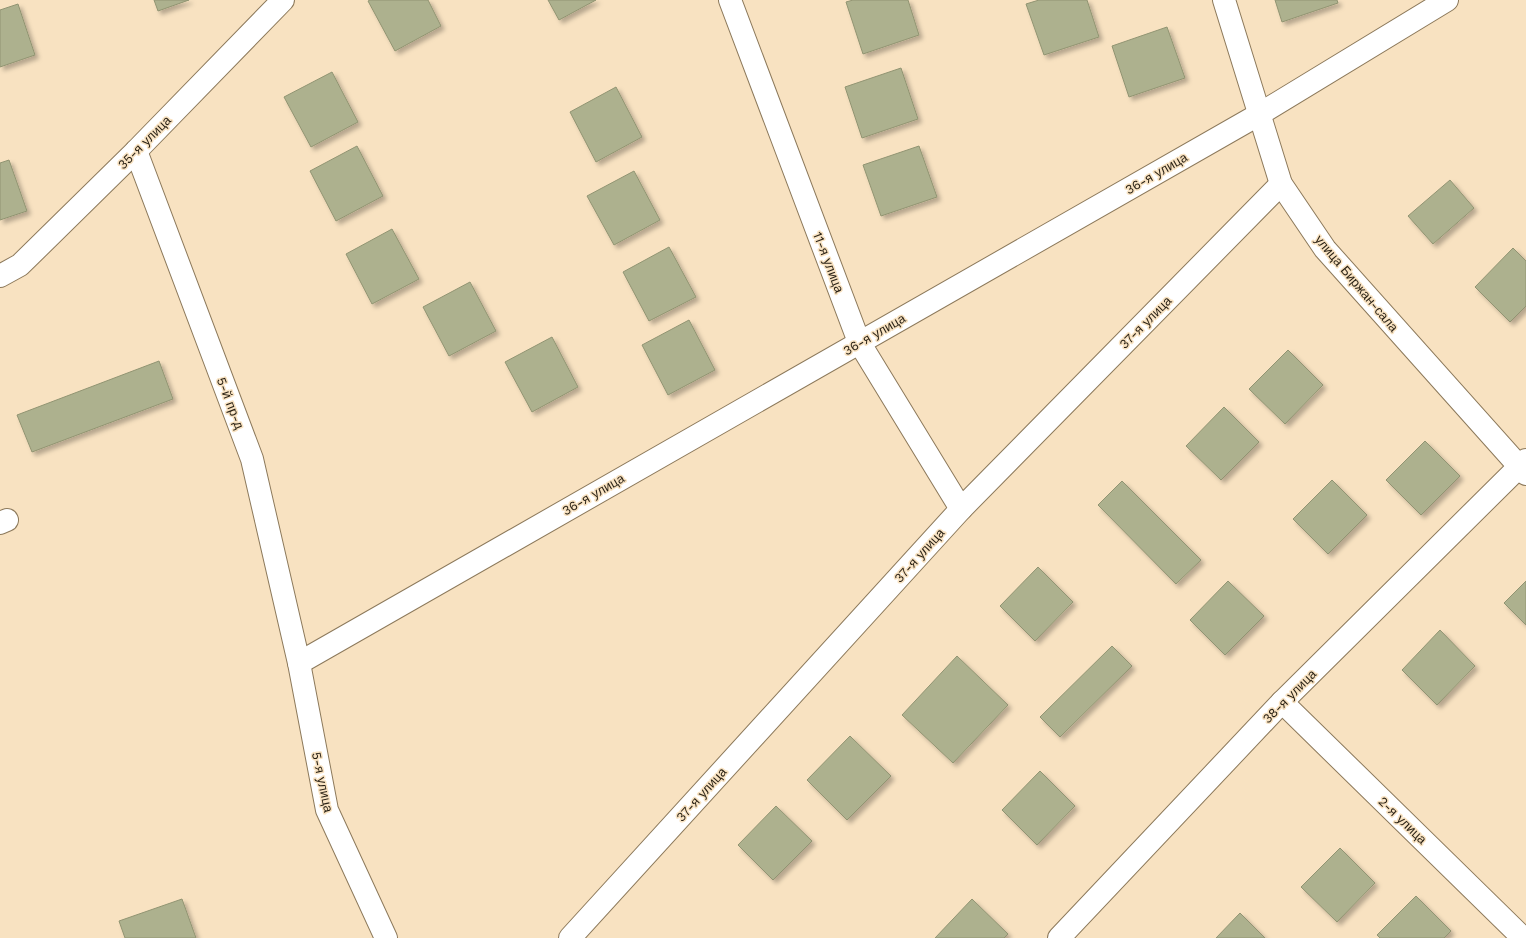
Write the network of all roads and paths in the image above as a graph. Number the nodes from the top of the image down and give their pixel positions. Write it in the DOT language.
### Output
graph roads {
  1 [pos="283,0"];
  2 [pos="730,0"];
  3 [pos="1224,0"];
  4 [pos="1447,0"];
  5 [pos="1258,115"];
  6 [pos="136,151"];
  7 [pos="1281,184"];
  8 [pos="0,276"];
  9 [pos="859,342"];
  10 [pos="1524,467"];
  11 [pos="961,509"];
  12 [pos="299,663"];
  13 [pos="1282,702"];
  14 [pos="386,938"];
  15 [pos="570,938"];
  16 [pos="1059,938"];
  17 [pos="1523,938"];
  1 -- 6 [label="street, 35-я улица"];
  2 -- 9 [label="street, 11-я улица"];
  3 -- 5 [label="street, улица Биржан-сала"];
  4 -- 5 [label="street, 36-я улица"];
  5 -- 7 [label="street, улица Биржан-сала"];
  5 -- 9 [label="street, 36-я улица"];
  6 -- 8 [label="street, 35-я улица"];
  6 -- 12 [label="street, 5-й пр-д"];
  7 -- 10 [label="street, улица Биржан-сала"];
  7 -- 11 [label="street, 37-я улица"];
  9 -- 11 [label="street, 11-я улица"];
  9 -- 12 [label="street, 36-я улица"];
  10 -- 13 [label="street, 38-я улица"];
  11 -- 15 [label="street, 37-я улица"];
  12 -- 14 [label="street, 5-я улица"];
  13 -- 16 [label="street, 38-я улица"];
  13 -- 17 [label="street, 2-я улица"];
}
